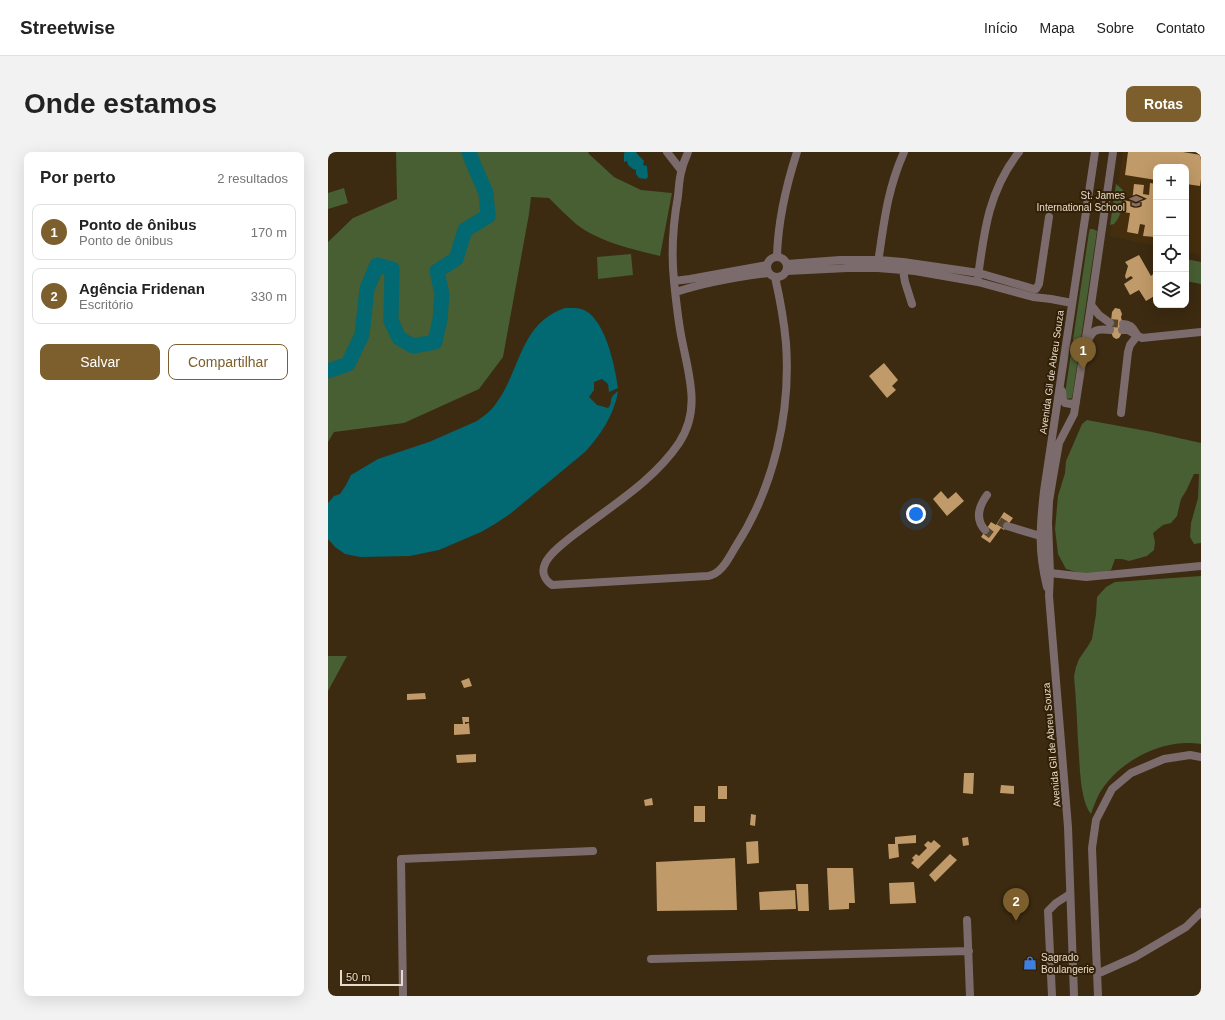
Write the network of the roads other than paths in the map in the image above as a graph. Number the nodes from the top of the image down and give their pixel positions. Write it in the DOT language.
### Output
graph roads {
  1 [pos="667,152"];
  2 [pos="688,152"];
  3 [pos="797,152"];
  4 [pos="904,152"];
  5 [pos="1019,152"];
  6 [pos="1095,152"];
  7 [pos="1113,152"];
  8 [pos="681,170"];
  9 [pos="1049,217"];
  10 [pos="777,256"];
  11 [pos="878,264"];
  12 [pos="787,267"];
  13 [pos="903,270"];
  14 [pos="770,272"];
  15 [pos="979,273"];
  16 [pos="674,281"];
  17 [pos="978,282"];
  18 [pos="676,292"];
  19 [pos="1072,303"];
  20 [pos="912,304"];
  21 [pos="1091,305"];
  22 [pos="1122,327"];
  23 [pos="1201,332"];
  24 [pos="1137,336"];
  25 [pos="1084,350"];
  26 [pos="1061,378"];
  27 [pos="1076,402"];
  28 [pos="1121,413"];
  29 [pos="987,495"];
  30 [pos="1007,526"];
  31 [pos="985,530"];
  32 [pos="1044,537"];
  33 [pos="1201,566"];
  34 [pos="1046,572"];
  35 [pos="1201,757"];
  36 [pos="593,851"];
  37 [pos="1070,894"];
  38 [pos="1201,912"];
  39 [pos="967,920"];
  40 [pos="968,951"];
  41 [pos="651,959"];
  42 [pos="1097,974"];
  43 [pos="403,996"];
  44 [pos="970,996"];
  45 [pos="1052,996"];
  46 [pos="1074,996"];
  47 [pos="1098,996"];
  1 -- 8 [label="street"];
  2 -- 8 [label="street"];
  3 -- 10 [label="street"];
  4 -- 11 [label="street"];
  5 -- 15 [label="street"];
  6 -- 19 [label="street, Avenida Gil de Abreu Souza"];
  7 -- 21 [label="street, Avenida Gil de Abreu Souza"];
  8 -- 16 [label="street"];
  9 -- 15 [label="street"];
  10 -- 12 [label="street"];
  10 -- 14 [label="street"];
  11 -- 12 [label="street"];
  11 -- 13 [label="street"];
  11 -- 15 [label="street"];
  12 -- 14 [label="street"];
  13 -- 17 [label="street"];
  13 -- 20 [label="street"];
  14 -- 16 [label="street"];
  14 -- 18 [label="street"];
  14 -- 18 [label="street"];
  15 -- 17 [label="street"];
  16 -- 18 [label="street"];
  17 -- 19 [label="street"];
  19 -- 26 [label="street, Avenida Gil de Abreu Souza"];
  21 -- 25 [label="street, Avenida Gil de Abreu Souza"];
  21 -- 25 [label="street"];
  22 -- 24 [label="street"];
  23 -- 24 [label="street"];
  24 -- 28 [label="street"];
  25 -- 27 [label="street, Avenida Gil de Abreu Souza"];
  26 -- 27 [label="street"];
  26 -- 32 [label="street, Avenida Gil de Abreu Souza"];
  27 -- 32 [label="street, Avenida Gil de Abreu Souza"];
  29 -- 31 [label="street"];
  30 -- 32 [label="street"];
  32 -- 34 [label="street, Avenida Gil de Abreu Souza"];
  33 -- 34 [label="street"];
  34 -- 37 [label="street, Avenida Gil de Abreu Souza"];
  35 -- 42 [label="street"];
  36 -- 43 [label="street"];
  37 -- 45 [label="street"];
  37 -- 46 [label="street, Avenida Gil de Abreu Souza"];
  38 -- 42 [label="street"];
  39 -- 40 [label="street"];
  40 -- 41 [label="street"];
  40 -- 44 [label="street"];
  42 -- 47 [label="street"];
}
